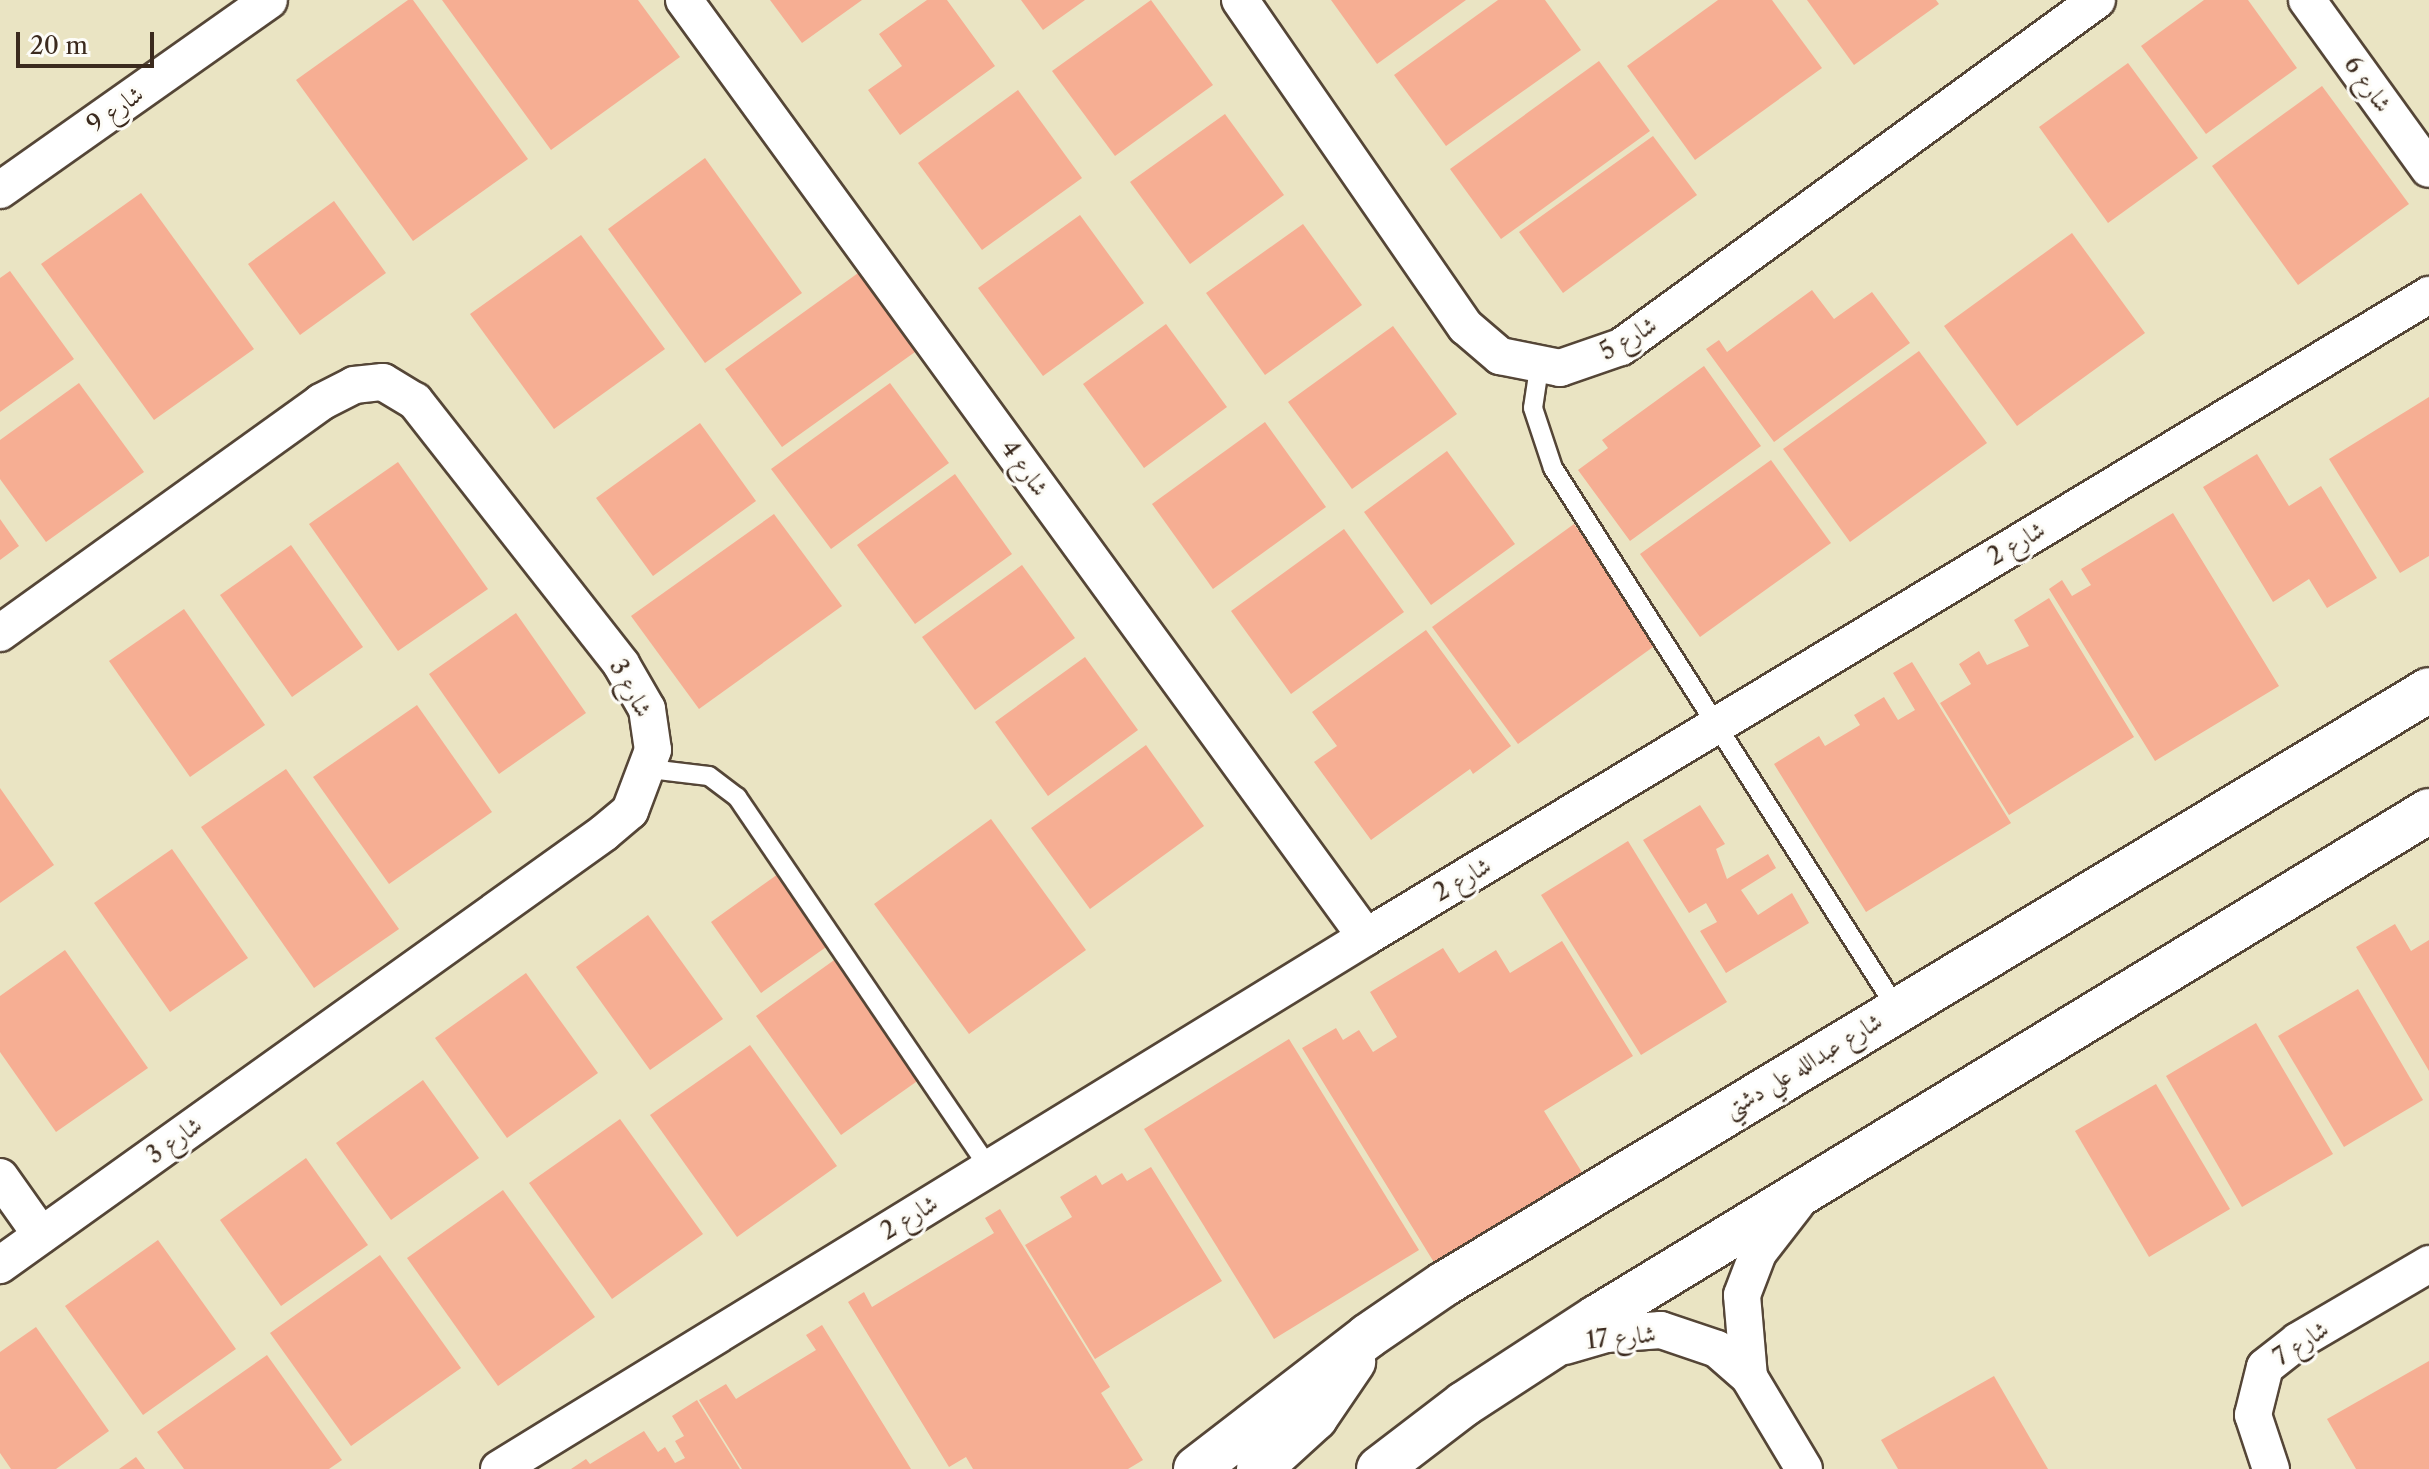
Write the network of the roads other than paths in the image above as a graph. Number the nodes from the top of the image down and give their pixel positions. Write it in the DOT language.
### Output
graph roads {
  1 [pos="269,0"];
  2 [pos="684,0"];
  3 [pos="1240,0"];
  4 [pos="2097,0"];
  5 [pos="2307,0"];
  6 [pos="2429,169"];
  7 [pos="0,190"];
  8 [pos="2429,295"];
  9 [pos="1539,368"];
  10 [pos="0,633"];
  11 [pos="2429,690"];
  12 [pos="1718,723"];
  13 [pos="650,769"];
  14 [pos="2429,811"];
  15 [pos="1366,937"];
  16 [pos="1897,1009"];
  17 [pos="989,1168"];
  18 [pos="0,1177"];
  19 [pos="1821,1181"];
  20 [pos="41,1235"];
  21 [pos="2429,1264"];
  22 [pos="0,1265"];
  23 [pos="1368,1336"];
  24 [pos="1531,1360"];
  25 [pos="1749,1377"];
  26 [pos="499,1469"];
  27 [pos="1196,1469"];
  28 [pos="1259,1469"];
  29 [pos="1379,1469"];
  30 [pos="1804,1469"];
  31 [pos="2271,1469"];
  1 -- 7 [label="street, شارع 9"];
  2 -- 15 [label="street, شارع 4"];
  3 -- 9 [label="street, شارع 5"];
  4 -- 9 [label="street, شارع 5"];
  5 -- 6 [label="street, شارع 6"];
  8 -- 12 [label="street, شارع 2"];
  9 -- 12 [label="lane"];
  10 -- 13 [label="street, شارع 3"];
  11 -- 16 [label="main road, شارع عبدالله علي دشتي"];
  12 -- 15 [label="street, شارع 2"];
  12 -- 16 [label="lane"];
  13 -- 17 [label="lane"];
  13 -- 20 [label="street, شارع 3"];
  14 -- 19 [label="main road"];
  15 -- 17 [label="street, شارع 2"];
  16 -- 23 [label="main road, شارع عبدالله علي دشتي"];
  17 -- 26 [label="street, شارع 2"];
  18 -- 20 [label="street"];
  19 -- 24 [label="main road"];
  19 -- 25 [label="street, شارع 17"];
  20 -- 22 [label="street, شارع 3"];
  21 -- 31 [label="street, شارع 7"];
  23 -- 27 [label="main road, شارع عبدالله علي دشتي"];
  23 -- 28 [label="main road"];
  24 -- 25 [label="street, شارع 17"];
  24 -- 29 [label="main road"];
  25 -- 30 [label="street, شارع 17"];
}
